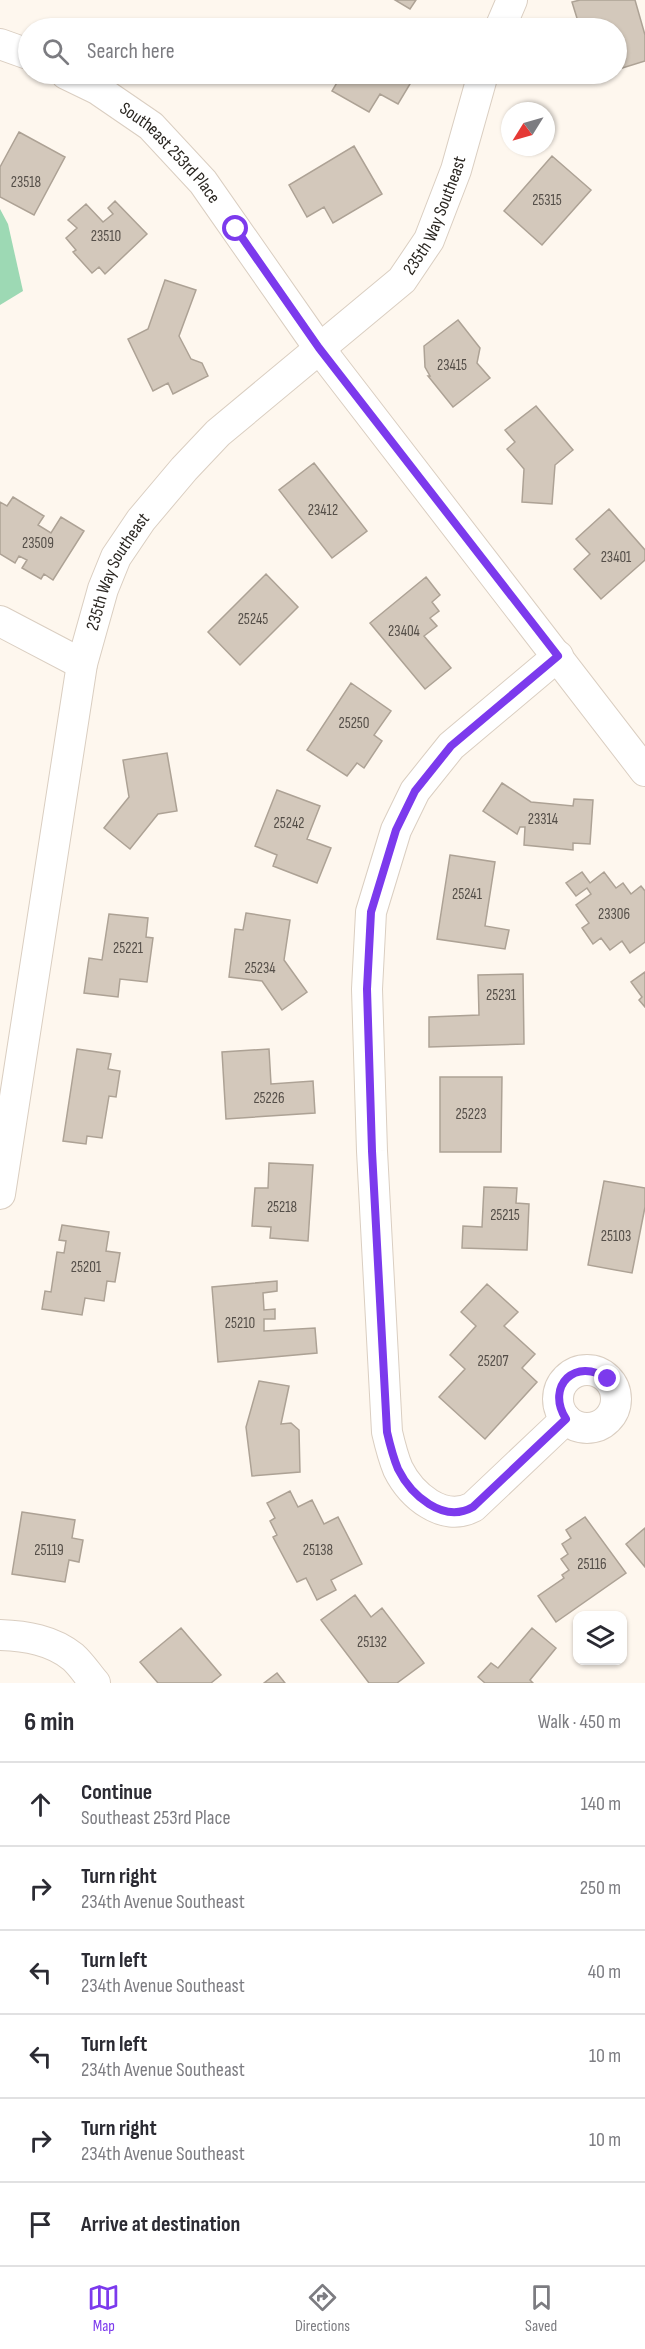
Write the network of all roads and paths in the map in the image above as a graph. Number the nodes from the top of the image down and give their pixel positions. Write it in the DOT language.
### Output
graph roads {
  1 [pos="512,0"];
  2 [pos="504,18"];
  3 [pos="0,44"];
  4 [pos="18,50"];
  5 [pos="87,84"];
  6 [pos="480,84"];
  7 [pos="319,348"];
  8 [pos="0,621"];
  9 [pos="558,656"];
  10 [pos="81,664"];
  11 [pos="645,771"];
  12 [pos="0,1194"];
  13 [pos="566,1419"];
  14 [pos="0,1635"];
  15 [pos="94,1683"];
  1 -- 2 [label="street"];
  3 -- 4 [label="street"];
  5 -- 7 [label="street, Southeast 253rd Place"];
  6 -- 7 [label="street, 235th Way Southeast"];
  7 -- 9 [label="street, Southeast 253rd Place"];
  7 -- 10 [label="street, 235th Way Southeast"];
  8 -- 10 [label="street"];
  9 -- 11 [label="street, Southeast 253rd Place"];
  9 -- 13 [label="street"];
  10 -- 12 [label="street, 235th Way Southeast"];
  14 -- 15 [label="street"];
}
